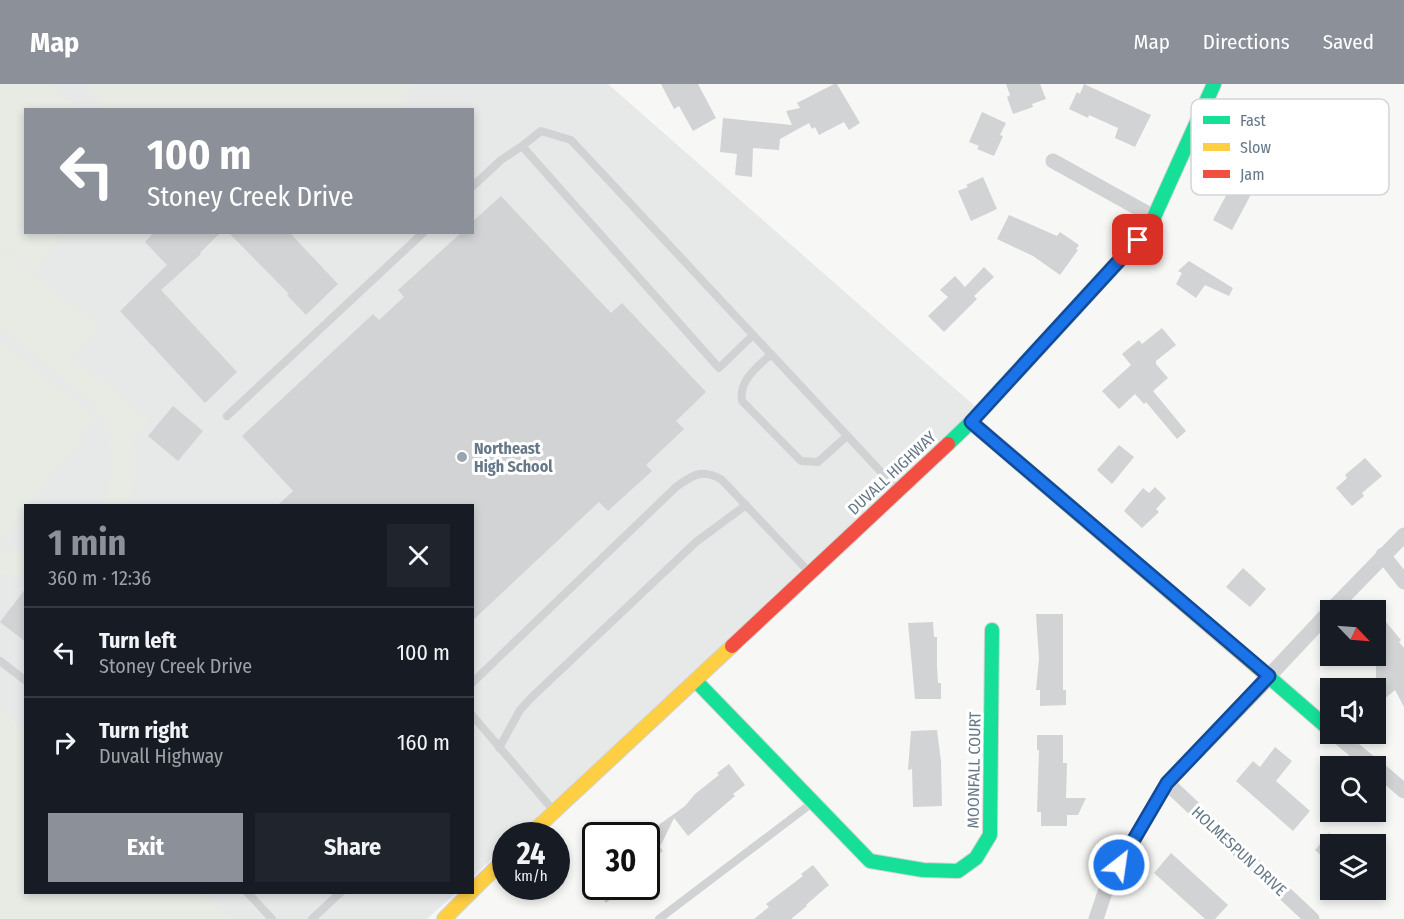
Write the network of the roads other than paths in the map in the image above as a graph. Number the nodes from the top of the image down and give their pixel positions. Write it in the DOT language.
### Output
graph roads {
  1 [pos="1214,84"];
  2 [pos="1207,99"];
  3 [pos="1191,135"];
  4 [pos="522,146"];
  5 [pos="1053,161"];
  6 [pos="474,185"];
  7 [pos="1154,217"];
  8 [pos="422,234"];
  9 [pos="753,335"];
  10 [pos="771,354"];
  11 [pos="227,417"];
  12 [pos="971,422"];
  13 [pos="847,436"];
  14 [pos="898,490"];
  15 [pos="747,505"];
  16 [pos="1404,535"];
  17 [pos="1383,555"];
  18 [pos="810,573"];
  19 [pos="1404,582"];
  20 [pos="1341,600"];
  21 [pos="1320,623"];
  22 [pos="992,630"];
  23 [pos="0,661"];
  24 [pos="1269,677"];
  25 [pos="24,679"];
  26 [pos="474,681"];
  27 [pos="696,681"];
  28 [pos="474,717"];
  29 [pos="1320,721"];
  30 [pos="1347,744"];
  31 [pos="499,748"];
  32 [pos="1362,756"];
  33 [pos="1386,776"];
  34 [pos="1167,783"];
  35 [pos="1404,791"];
  36 [pos="813,802"];
  37 [pos="553,811"];
  38 [pos="542,822"];
  39 [pos="492,872"];
  40 [pos="474,890"];
  41 [pos="249,894"];
  42 [pos="339,894"];
  43 [pos="470,894"];
  44 [pos="272,919"];
  45 [pos="312,919"];
  46 [pos="444,919"];
  47 [pos="659,919"];
  48 [pos="1096,919"];
  49 [pos="1312,919"];
  1 -- 2 [label="street, DUVALL HIGHWAY"];
  3 -- 7 [label="street, DUVALL HIGHWAY"];
  4 -- 6 [label="lane"];
  4 -- 9 [label="lane"];
  4 -- 9 [label="lane"];
  5 -- 7 [label="street"];
  7 -- 12 [label="street, DUVALL HIGHWAY"];
  8 -- 11 [label="lane"];
  9 -- 10 [label="lane"];
  10 -- 13 [label="lane"];
  10 -- 13 [label="lane"];
  12 -- 14 [label="street, DUVALL HIGHWAY"];
  12 -- 24 [label="street"];
  13 -- 14 [label="lane"];
  14 -- 18 [label="street, DUVALL HIGHWAY"];
  15 -- 18 [label="lane"];
  15 -- 26 [label="lane"];
  15 -- 31 [label="lane"];
  16 -- 17 [label="street"];
  17 -- 19 [label="street"];
  17 -- 20 [label="street"];
  18 -- 27 [label="street, DUVALL HIGHWAY"];
  21 -- 24 [label="street"];
  22 -- 36 [label="street, MOONFALL COURT"];
  23 -- 25 [label="lane"];
  24 -- 29 [label="street"];
  24 -- 34 [label="street"];
  27 -- 36 [label="street, MOONFALL COURT"];
  27 -- 37 [label="street, DUVALL HIGHWAY"];
  28 -- 31 [label="lane"];
  30 -- 32 [label="street"];
  31 -- 37 [label="lane"];
  33 -- 35 [label="street"];
  34 -- 48 [label="street"];
  34 -- 49 [label="street, HOLMESPUN DRIVE"];
  36 -- 47 [label="lane"];
  37 -- 38 [label="street, DUVALL HIGHWAY"];
  39 -- 40 [label="street"];
  41 -- 44 [label="lane"];
  42 -- 45 [label="lane"];
  43 -- 46 [label="street"];
}
